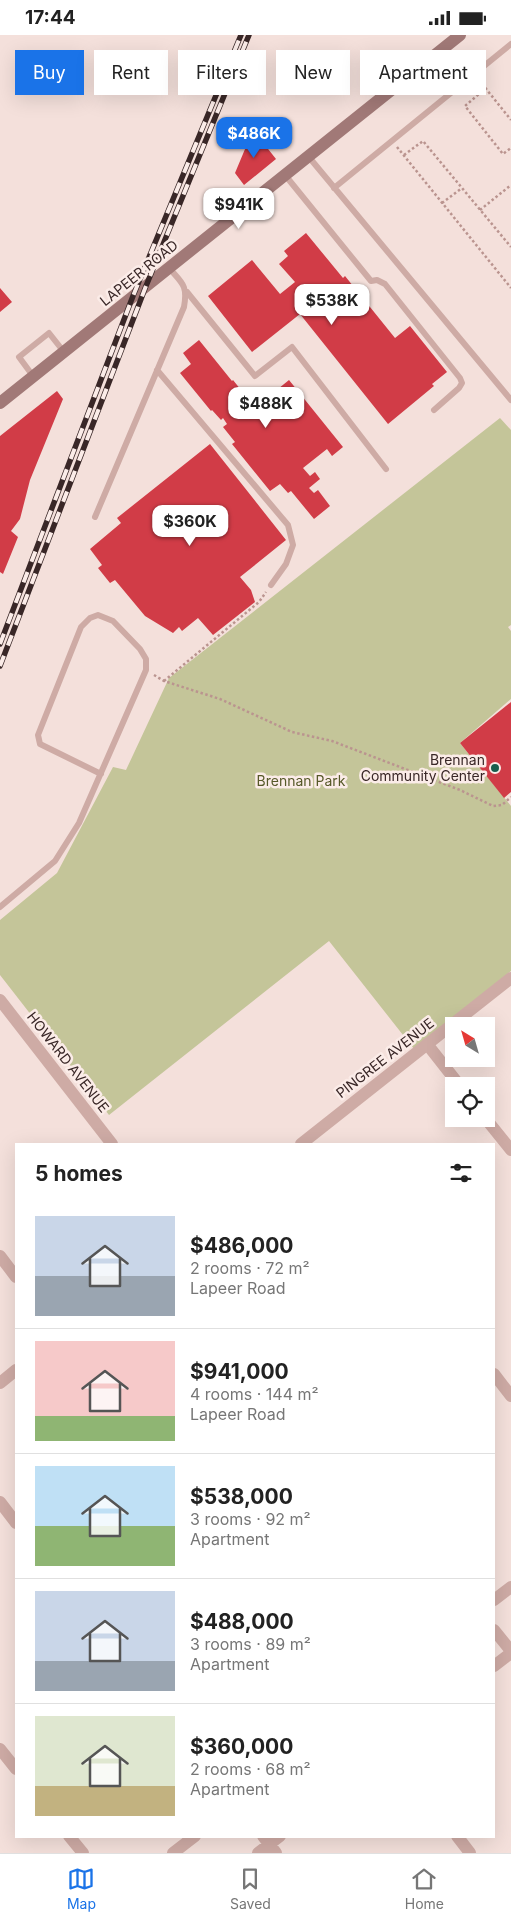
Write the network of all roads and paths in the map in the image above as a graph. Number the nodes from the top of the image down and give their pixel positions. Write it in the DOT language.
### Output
graph roads {
  1 [pos="460,35"];
  2 [pos="511,43"];
  3 [pos="486,63"];
  4 [pos="486,88"];
  5 [pos="447,95"];
  6 [pos="478,95"];
  7 [pos="511,120"];
  8 [pos="392,140"];
  9 [pos="511,148"];
  10 [pos="404,155"];
  11 [pos="308,156"];
  12 [pos="285,175"];
  13 [pos="511,185"];
  14 [pos="334,188"];
  15 [pos="462,188"];
  16 [pos="442,203"];
  17 [pos="480,210"];
  18 [pos="511,247"];
  19 [pos="169,268"];
  20 [pos="511,288"];
  21 [pos="187,292"];
  22 [pos="64,352"];
  23 [pos="157,370"];
  24 [pos="34,376"];
  25 [pos="511,400"];
  26 [pos="0,403"];
  27 [pos="434,410"];
  28 [pos="386,469"];
  29 [pos="95,517"];
  30 [pos="271,585"];
  31 [pos="146,670"];
  32 [pos="164,681"];
  33 [pos="101,774"];
  34 [pos="511,797"];
  35 [pos="0,907"];
  36 [pos="511,978"];
  37 [pos="0,1000"];
  38 [pos="427,1044"];
  39 [pos="453,1077"];
  40 [pos="492,1127"];
  41 [pos="307,1142"];
  42 [pos="111,1143"];
  43 [pos="511,1150"];
  44 [pos="0,1256"];
  45 [pos="15,1276"];
  46 [pos="15,1371"];
  47 [pos="495,1375"];
  48 [pos="0,1383"];
  49 [pos="511,1396"];
  50 [pos="0,1502"];
  51 [pos="15,1522"];
  52 [pos="511,1587"];
  53 [pos="495,1599"];
  54 [pos="495,1631"];
  55 [pos="511,1652"];
  56 [pos="495,1665"];
  57 [pos="0,1749"];
  58 [pos="15,1768"];
  59 [pos="71,1838"];
  60 [pos="192,1838"];
  61 [pos="459,1838"];
  62 [pos="269,1845"];
  63 [pos="83,1853"];
  64 [pos="173,1853"];
  65 [pos="258,1853"];
  66 [pos="470,1853"];
  1 -- 11 [label="main road, LAPEER ROAD"];
  2 -- 3 [label="lane"];
  4 -- 7 [label="path"];
  5 -- 8 [label="lane"];
  6 -- 9 [label="path"];
  8 -- 10 [label="path"];
  8 -- 14 [label="lane"];
  10 -- 15 [label="path"];
  10 -- 16 [label="path"];
  11 -- 12 [label="main road, LAPEER ROAD"];
  11 -- 14 [label="lane"];
  12 -- 19 [label="main road, LAPEER ROAD"];
  12 -- 27 [label="lane"];
  13 -- 17 [label="path"];
  14 -- 25 [label="lane"];
  15 -- 16 [label="path"];
  15 -- 17 [label="path"];
  16 -- 20 [label="path"];
  17 -- 18 [label="path"];
  19 -- 21 [label="lane"];
  19 -- 22 [label="main road, LAPEER ROAD"];
  21 -- 23 [label="lane"];
  21 -- 28 [label="lane"];
  22 -- 24 [label="main road, LAPEER ROAD"];
  22 -- 24 [label="lane"];
  23 -- 29 [label="lane"];
  23 -- 30 [label="lane"];
  24 -- 26 [label="main road, LAPEER ROAD"];
  30 -- 32 [label="path"];
  31 -- 32 [label="path"];
  31 -- 33 [label="lane"];
  31 -- 33 [label="lane"];
  32 -- 34 [label="path"];
  33 -- 35 [label="lane"];
  36 -- 38 [label="street, PINGREE AVENUE"];
  37 -- 42 [label="street, HOWARD AVENUE"];
  38 -- 39 [label="street"];
  38 -- 41 [label="street, PINGREE AVENUE"];
  40 -- 43 [label="street"];
  44 -- 45 [label="street"];
  46 -- 48 [label="street"];
  47 -- 49 [label="street"];
  50 -- 51 [label="street"];
  52 -- 53 [label="street"];
  54 -- 55 [label="street"];
  55 -- 56 [label="street"];
  57 -- 58 [label="street"];
  59 -- 63 [label="street"];
  60 -- 64 [label="street"];
  61 -- 66 [label="street"];
  62 -- 65 [label="street"];
}
